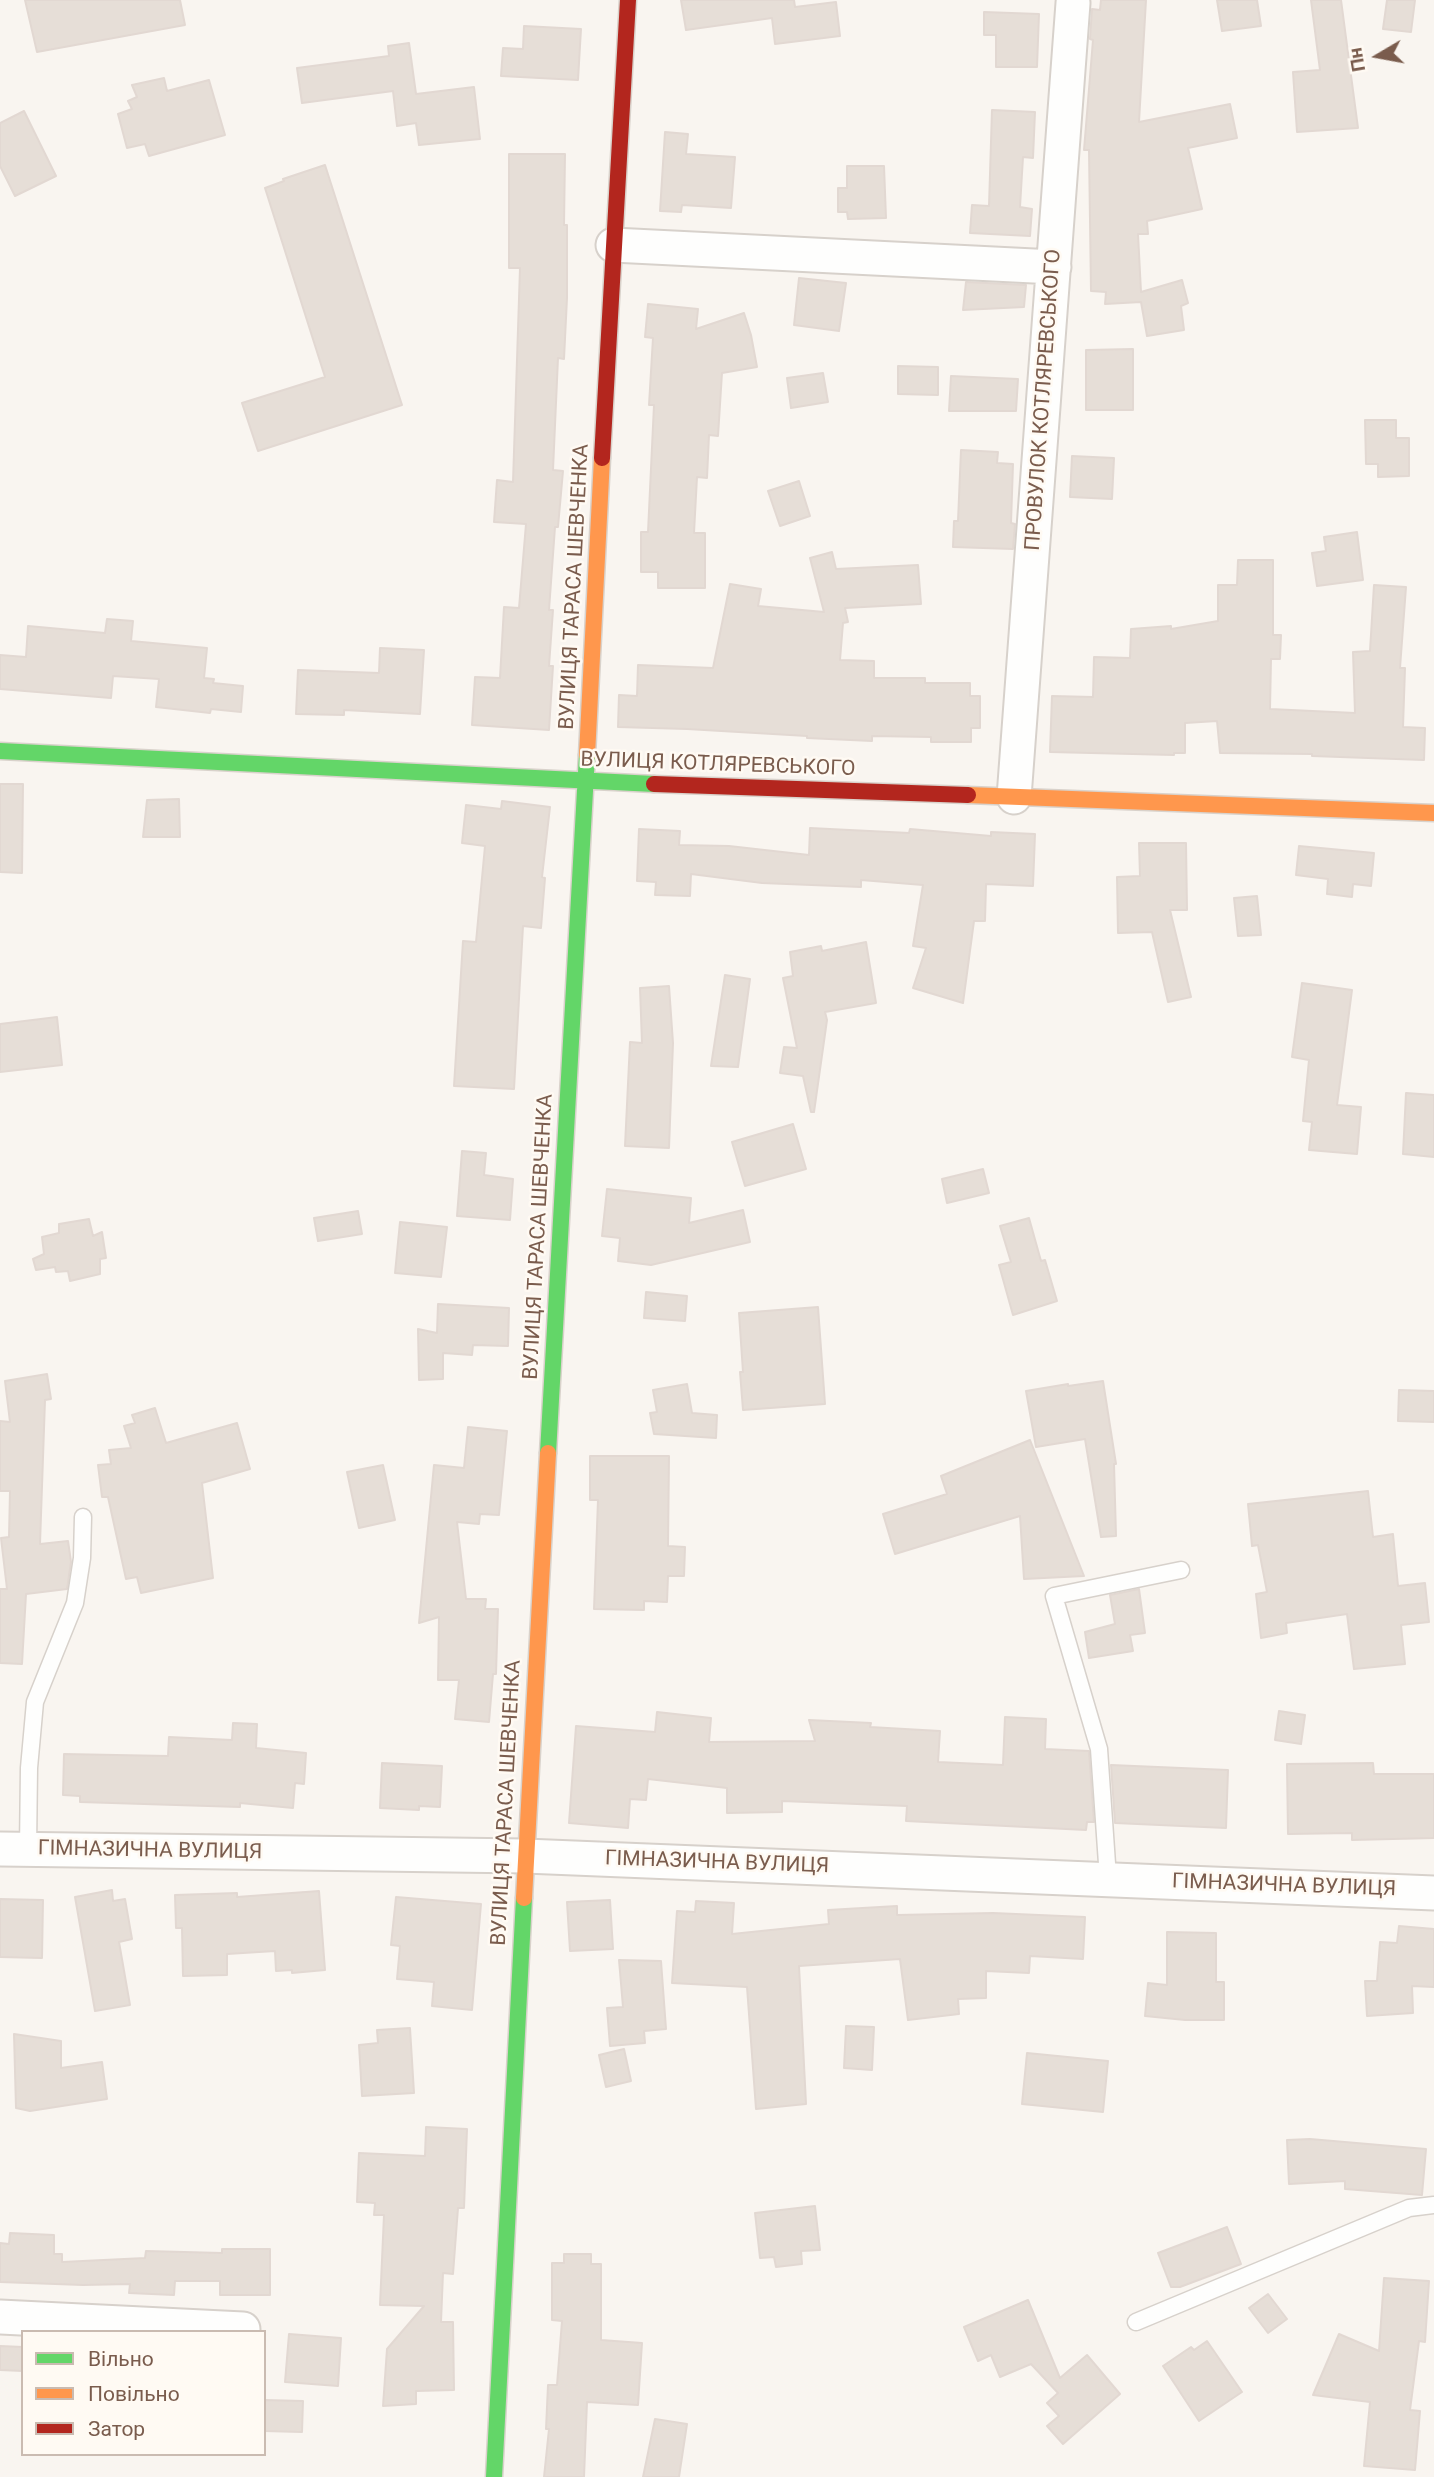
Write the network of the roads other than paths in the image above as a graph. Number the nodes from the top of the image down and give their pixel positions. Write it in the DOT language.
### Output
graph roads {
  1 [pos="628,0"];
  2 [pos="1073,3"];
  3 [pos="613,245"];
  4 [pos="1054,267"];
  5 [pos="0,751"];
  6 [pos="586,781"];
  7 [pos="1014,797"];
  8 [pos="1434,813"];
  9 [pos="83,1517"];
  10 [pos="1181,1570"];
  11 [pos="14,1849"];
  12 [pos="525,1856"];
  13 [pos="1108,1878"];
  14 [pos="1434,1892"];
  15 [pos="1434,2205"];
  16 [pos="0,2318"];
  17 [pos="1136,2322"];
  18 [pos="243,2329"];
  19 [pos="494,2477"];
  1 -- 3 [label="street, ВУЛИЦЯ ТАРАСА ШЕВЧЕНКА"];
  2 -- 4 [label="street, ПРОВУЛОК КОТЛЯРЕВСЬКОГО"];
  3 -- 4 [label="street"];
  3 -- 6 [label="street, ВУЛИЦЯ ТАРАСА ШЕВЧЕНКА"];
  4 -- 7 [label="street, ПРОВУЛОК КОТЛЯРЕВСЬКОГО"];
  5 -- 6 [label="street, ВУЛИЦЯ КОТЛЯРЕВСЬКОГО"];
  6 -- 7 [label="street, ВУЛИЦЯ КОТЛЯРЕВСЬКОГО"];
  6 -- 12 [label="street, ВУЛИЦЯ ТАРАСА ШЕВЧЕНКА"];
  7 -- 8 [label="street, ВУЛИЦЯ КОТЛЯРЕВСЬКОГО"];
  9 -- 11 [label="lane"];
  10 -- 13 [label="lane"];
  11 -- 12 [label="street, ГІМНАЗИЧНА ВУЛИЦЯ"];
  12 -- 13 [label="street, ГІМНАЗИЧНА ВУЛИЦЯ"];
  12 -- 19 [label="street, ВУЛИЦЯ ТАРАСА ШЕВЧЕНКА"];
  13 -- 14 [label="street, ГІМНАЗИЧНА ВУЛИЦЯ"];
  15 -- 17 [label="lane"];
  16 -- 18 [label="street"];
}
